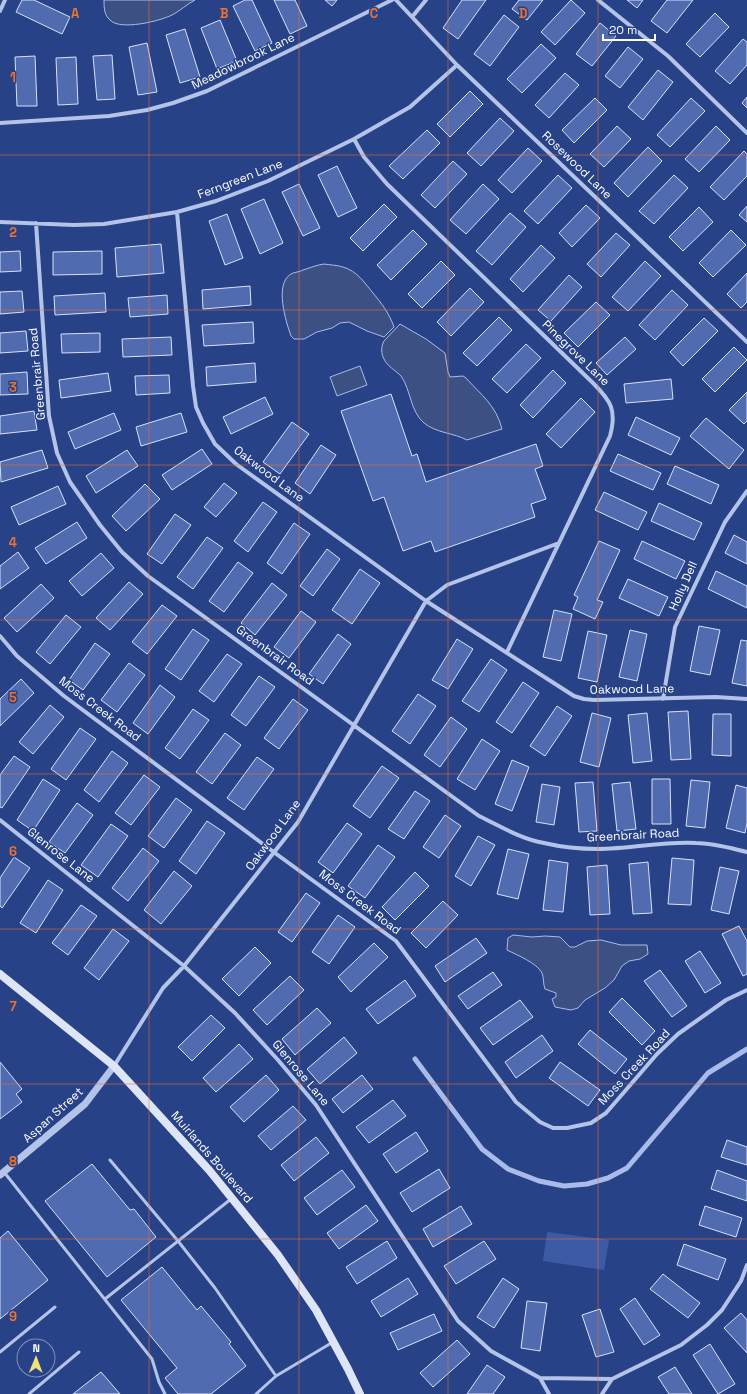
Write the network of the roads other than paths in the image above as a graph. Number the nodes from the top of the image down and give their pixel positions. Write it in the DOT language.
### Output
graph roads {
  1 [pos="5,0"];
  2 [pos="392,0"];
  3 [pos="396,0"];
  4 [pos="426,0"];
  5 [pos="598,0"];
  6 [pos="0,10"];
  7 [pos="412,17"];
  8 [pos="457,65"];
  9 [pos="0,123"];
  10 [pos="747,133"];
  11 [pos="354,139"];
  12 [pos="177,212"];
  13 [pos="0,222"];
  14 [pos="36,223"];
  15 [pos="747,342"];
  16 [pos="747,492"];
  17 [pos="559,543"];
  18 [pos="426,601"];
  19 [pos="0,636"];
  20 [pos="507,652"];
  21 [pos="663,698"];
  22 [pos="747,699"];
  23 [pos="354,726"];
  24 [pos="0,820"];
  25 [pos="747,852"];
  26 [pos="275,853"];
  27 [pos="184,966"];
  28 [pos="0,974"];
  29 [pos="747,990"];
  30 [pos="114,1066"];
  31 [pos="110,1160"];
  32 [pos="2,1174"];
  33 [pos="232,1198"];
  34 [pos="178,1241"];
  35 [pos="747,1265"];
  36 [pos="105,1300"];
  37 [pos="55,1307"];
  38 [pos="334,1342"];
  39 [pos="0,1352"];
  40 [pos="79,1352"];
  41 [pos="276,1376"];
  42 [pos="540,1378"];
  43 [pos="612,1379"];
  44 [pos="29,1394"];
  45 [pos="165,1394"];
  46 [pos="256,1394"];
  47 [pos="360,1394"];
  48 [pos="549,1394"];
  49 [pos="602,1394"];
  1 -- 6 [label="street"];
  2 -- 9 [label="street, Meadowbrook Lane"];
  3 -- 7 [label="street, Rosewood Lane"];
  4 -- 7 [label="street"];
  5 -- 10 [label="street"];
  7 -- 8 [label="street, Rosewood Lane"];
  8 -- 11 [label="street, Ferngreen Lane"];
  8 -- 15 [label="street, Rosewood Lane"];
  11 -- 12 [label="street, Ferngreen Lane"];
  11 -- 17 [label="street, Pinegrove Lane"];
  12 -- 14 [label="street, Ferngreen Lane"];
  12 -- 18 [label="street, Oakwood Lane"];
  13 -- 14 [label="street, Ferngreen Lane"];
  14 -- 23 [label="street, Greenbrair Road"];
  16 -- 21 [label="street, Holly Dell"];
  17 -- 18 [label="street"];
  17 -- 20 [label="street, Pinegrove Lane"];
  18 -- 20 [label="street, Oakwood Lane"];
  18 -- 23 [label="street, Oakwood Lane"];
  19 -- 26 [label="street, Moss Creek Road"];
  20 -- 21 [label="street, Oakwood Lane"];
  21 -- 22 [label="street, Oakwood Lane"];
  23 -- 25 [label="street, Greenbrair Road"];
  23 -- 26 [label="street, Oakwood Lane"];
  24 -- 27 [label="street, Glenrose Lane"];
  26 -- 27 [label="street, Oakwood Lane"];
  26 -- 29 [label="street, Moss Creek Road"];
  27 -- 30 [label="street, Oakwood Lane"];
  27 -- 42 [label="street, Glenrose Lane"];
  28 -- 30 [label="main road, Muirlands Boulevard"];
  30 -- 32 [label="street, Aspan Street"];
  30 -- 33 [label="main road, Muirlands Boulevard"];
  31 -- 34 [label="lane"];
  32 -- 36 [label="lane"];
  33 -- 34 [label="lane"];
  33 -- 38 [label="main road, Muirlands Boulevard"];
  34 -- 36 [label="lane"];
  34 -- 41 [label="lane"];
  35 -- 43 [label="street, Glenrose Lane"];
  36 -- 45 [label="lane"];
  37 -- 39 [label="lane"];
  38 -- 41 [label="lane"];
  38 -- 47 [label="main road, Muirlands Boulevard"];
  40 -- 44 [label="lane"];
  41 -- 46 [label="lane"];
  42 -- 43 [label="street, Glenrose Lane"];
  42 -- 48 [label="street"];
  43 -- 49 [label="street"];
}
